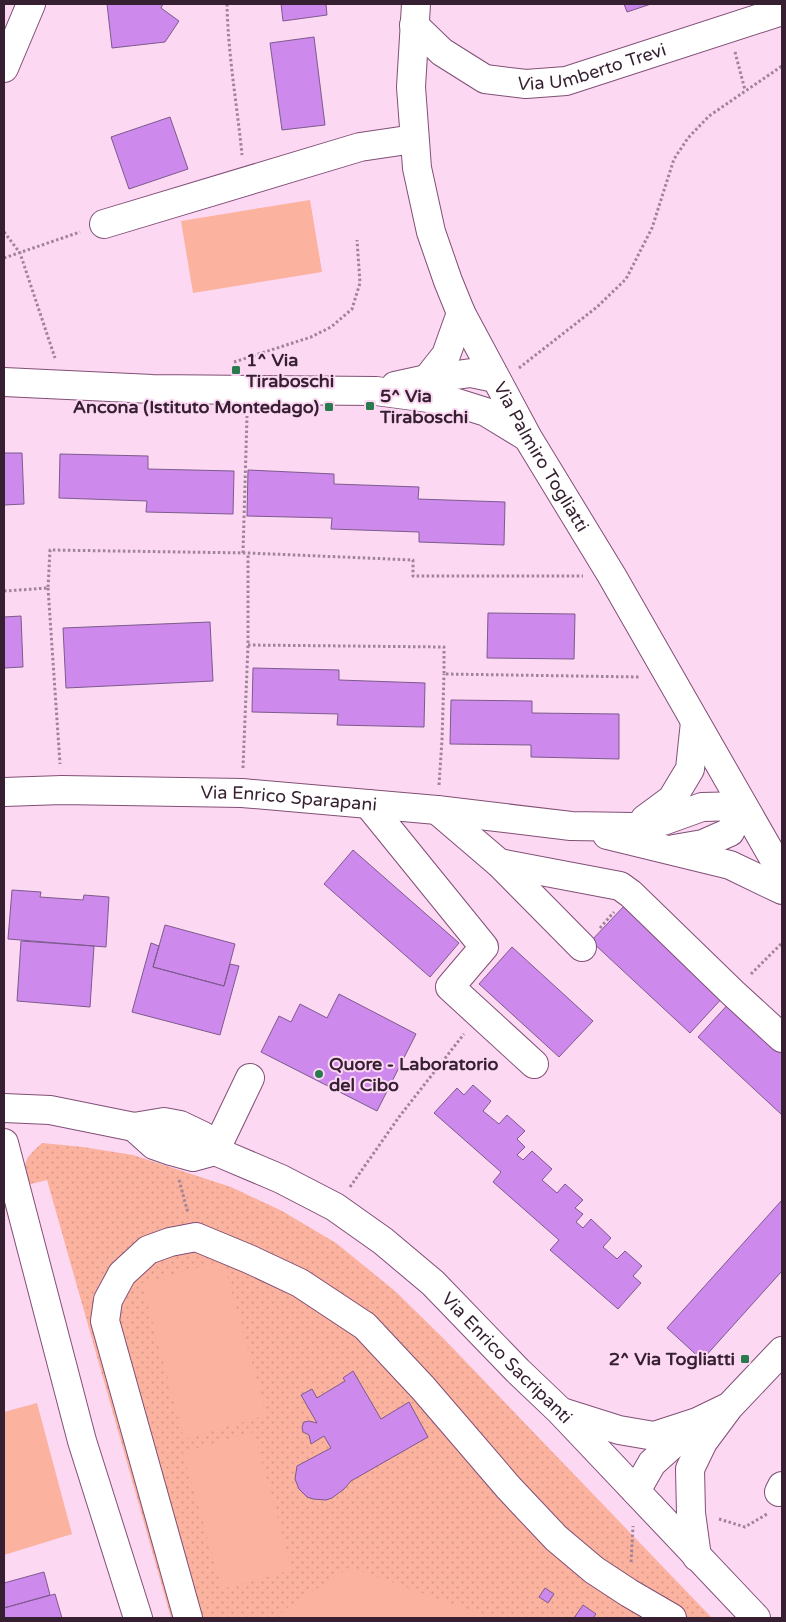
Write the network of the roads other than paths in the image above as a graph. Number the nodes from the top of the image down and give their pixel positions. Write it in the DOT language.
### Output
graph roads {
  1 [pos="30,4"];
  2 [pos="782,11"];
  3 [pos="415,15"];
  4 [pos="4,68"];
  5 [pos="414,139"];
  6 [pos="104,224"];
  7 [pos="461,313"];
  8 [pos="496,378"];
  9 [pos="428,379"];
  10 [pos="4,382"];
  11 [pos="376,390"];
  12 [pos="451,401"];
  13 [pos="528,438"];
  14 [pos="695,722"];
  15 [pos="4,792"];
  16 [pos="368,804"];
  17 [pos="743,806"];
  18 [pos="437,810"];
  19 [pos="571,826"];
  20 [pos="633,827"];
  21 [pos="666,851"];
  22 [pos="499,863"];
  23 [pos="782,873"];
  24 [pos="782,890"];
  25 [pos="582,947"];
  26 [pos="782,1038"];
  27 [pos="534,1064"];
  28 [pos="250,1078"];
  29 [pos="4,1108"];
  30 [pos="134,1127"];
  31 [pos="4,1143"];
  32 [pos="215,1152"];
  33 [pos="782,1351"];
  34 [pos="560,1411"];
  35 [pos="700,1432"];
  36 [pos="636,1491"];
  37 [pos="697,1557"];
  38 [pos="138,1618"];
  39 [pos="188,1618"];
  40 [pos="672,1618"];
  41 [pos="756,1618"];
  1 -- 4 [label="street"];
  2 -- 3 [label="street, Via Umberto Trevi"];
  3 -- 5 [label="street, Via Palmiro Togliatti"];
  5 -- 6 [label="street"];
  5 -- 7 [label="street, Via Palmiro Togliatti"];
  7 -- 8 [label="street, Via Palmiro Togliatti"];
  7 -- 9 [label="street"];
  8 -- 9 [label="street"];
  8 -- 12 [label="street"];
  8 -- 13 [label="street, Via Palmiro Togliatti"];
  9 -- 11 [label="street"];
  10 -- 11 [label="street"];
  11 -- 12 [label="street"];
  12 -- 13 [label="street"];
  13 -- 14 [label="street, Via Palmiro Togliatti"];
  14 -- 17 [label="street, Via Palmiro Togliatti"];
  14 -- 20 [label="street"];
  15 -- 16 [label="street, Via Enrico Sparapani"];
  16 -- 18 [label="street, Via Enrico Sparapani"];
  16 -- 27 [label="street"];
  17 -- 20 [label="street, Via Enrico Sparapani"];
  17 -- 21 [label="street, Via Enrico Sparapani"];
  17 -- 23 [label="street, Via Palmiro Togliatti"];
  18 -- 19 [label="street, Via Enrico Sparapani"];
  18 -- 22 [label="street"];
  19 -- 20 [label="street, Via Enrico Sparapani"];
  19 -- 21 [label="street, Via Enrico Sparapani"];
  21 -- 24 [label="street, Via Enrico Sparapani"];
  22 -- 25 [label="street"];
  22 -- 26 [label="street"];
  28 -- 32 [label="street"];
  29 -- 30 [label="street, Via Enrico Sacripanti"];
  30 -- 32 [label="street"];
  30 -- 32 [label="street, Via Enrico Sacripanti"];
  31 -- 38 [label="street"];
  32 -- 34 [label="street, Via Enrico Sacripanti"];
  33 -- 35 [label="street"];
  34 -- 35 [label="street"];
  34 -- 36 [label="street, Via Enrico Sacripanti"];
  35 -- 36 [label="street"];
  35 -- 37 [label="street"];
  36 -- 37 [label="street, Via Enrico Sacripanti"];
  37 -- 41 [label="street, Via Enrico Sacripanti"];
  39 -- 40 [label="street"];
}
